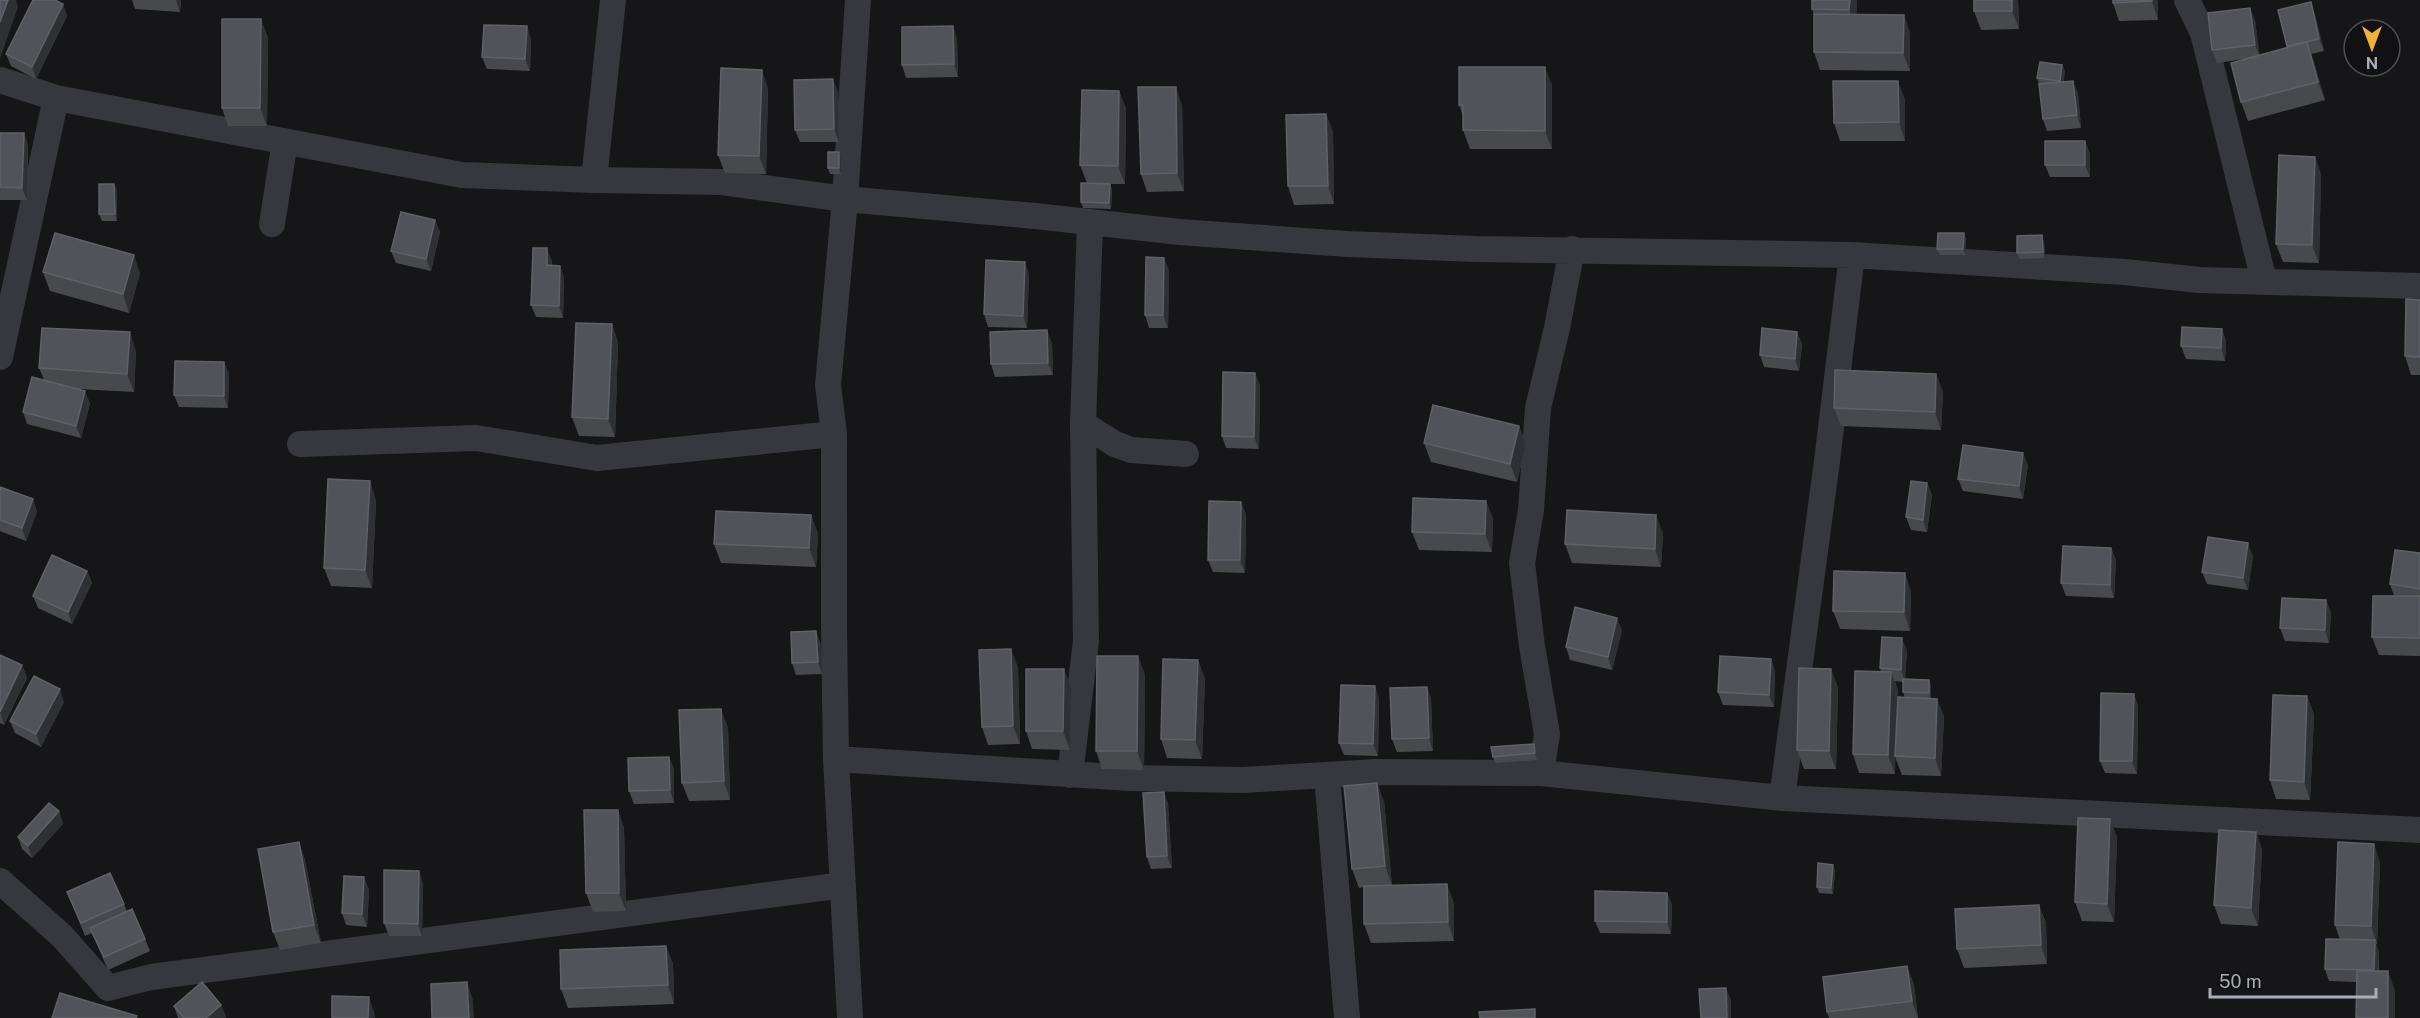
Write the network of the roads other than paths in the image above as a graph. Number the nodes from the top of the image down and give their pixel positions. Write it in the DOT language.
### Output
graph roads {
  1 [pos="613,0"];
  2 [pos="858,0"];
  3 [pos="2187,0"];
  4 [pos="0,80"];
  5 [pos="56,98"];
  6 [pos="285,141"];
  7 [pos="594,180"];
  8 [pos="844,198"];
  9 [pos="1090,223"];
  10 [pos="272,224"];
  11 [pos="1572,249"];
  12 [pos="1852,255"];
  13 [pos="2264,281"];
  14 [pos="2420,286"];
  15 [pos="1,341"];
  16 [pos="1083,424"];
  17 [pos="834,434"];
  18 [pos="300,444"];
  19 [pos="1186,454"];
  20 [pos="836,759"];
  21 [pos="1541,773"];
  22 [pos="1070,775"];
  23 [pos="1327,775"];
  24 [pos="1782,798"];
  25 [pos="2420,830"];
  26 [pos="0,881"];
  27 [pos="843,885"];
  28 [pos="850,1018"];
  29 [pos="1347,1018"];
  1 -- 7 [label="street"];
  2 -- 8 [label="street"];
  3 -- 13 [label="street"];
  4 -- 5 [label="street"];
  5 -- 6 [label="street"];
  5 -- 15 [label="street"];
  6 -- 7 [label="street"];
  6 -- 10 [label="street"];
  7 -- 8 [label="street"];
  8 -- 9 [label="street"];
  8 -- 17 [label="street"];
  9 -- 11 [label="street"];
  9 -- 16 [label="street"];
  11 -- 12 [label="street"];
  11 -- 21 [label="street"];
  12 -- 13 [label="street"];
  12 -- 24 [label="street"];
  13 -- 14 [label="street"];
  16 -- 19 [label="street"];
  16 -- 22 [label="street"];
  17 -- 18 [label="street"];
  17 -- 20 [label="street"];
  20 -- 22 [label="street"];
  20 -- 27 [label="street"];
  21 -- 23 [label="street"];
  21 -- 24 [label="street"];
  22 -- 23 [label="street"];
  23 -- 29 [label="street"];
  24 -- 25 [label="street"];
  26 -- 27 [label="street"];
  27 -- 28 [label="street"];
}
